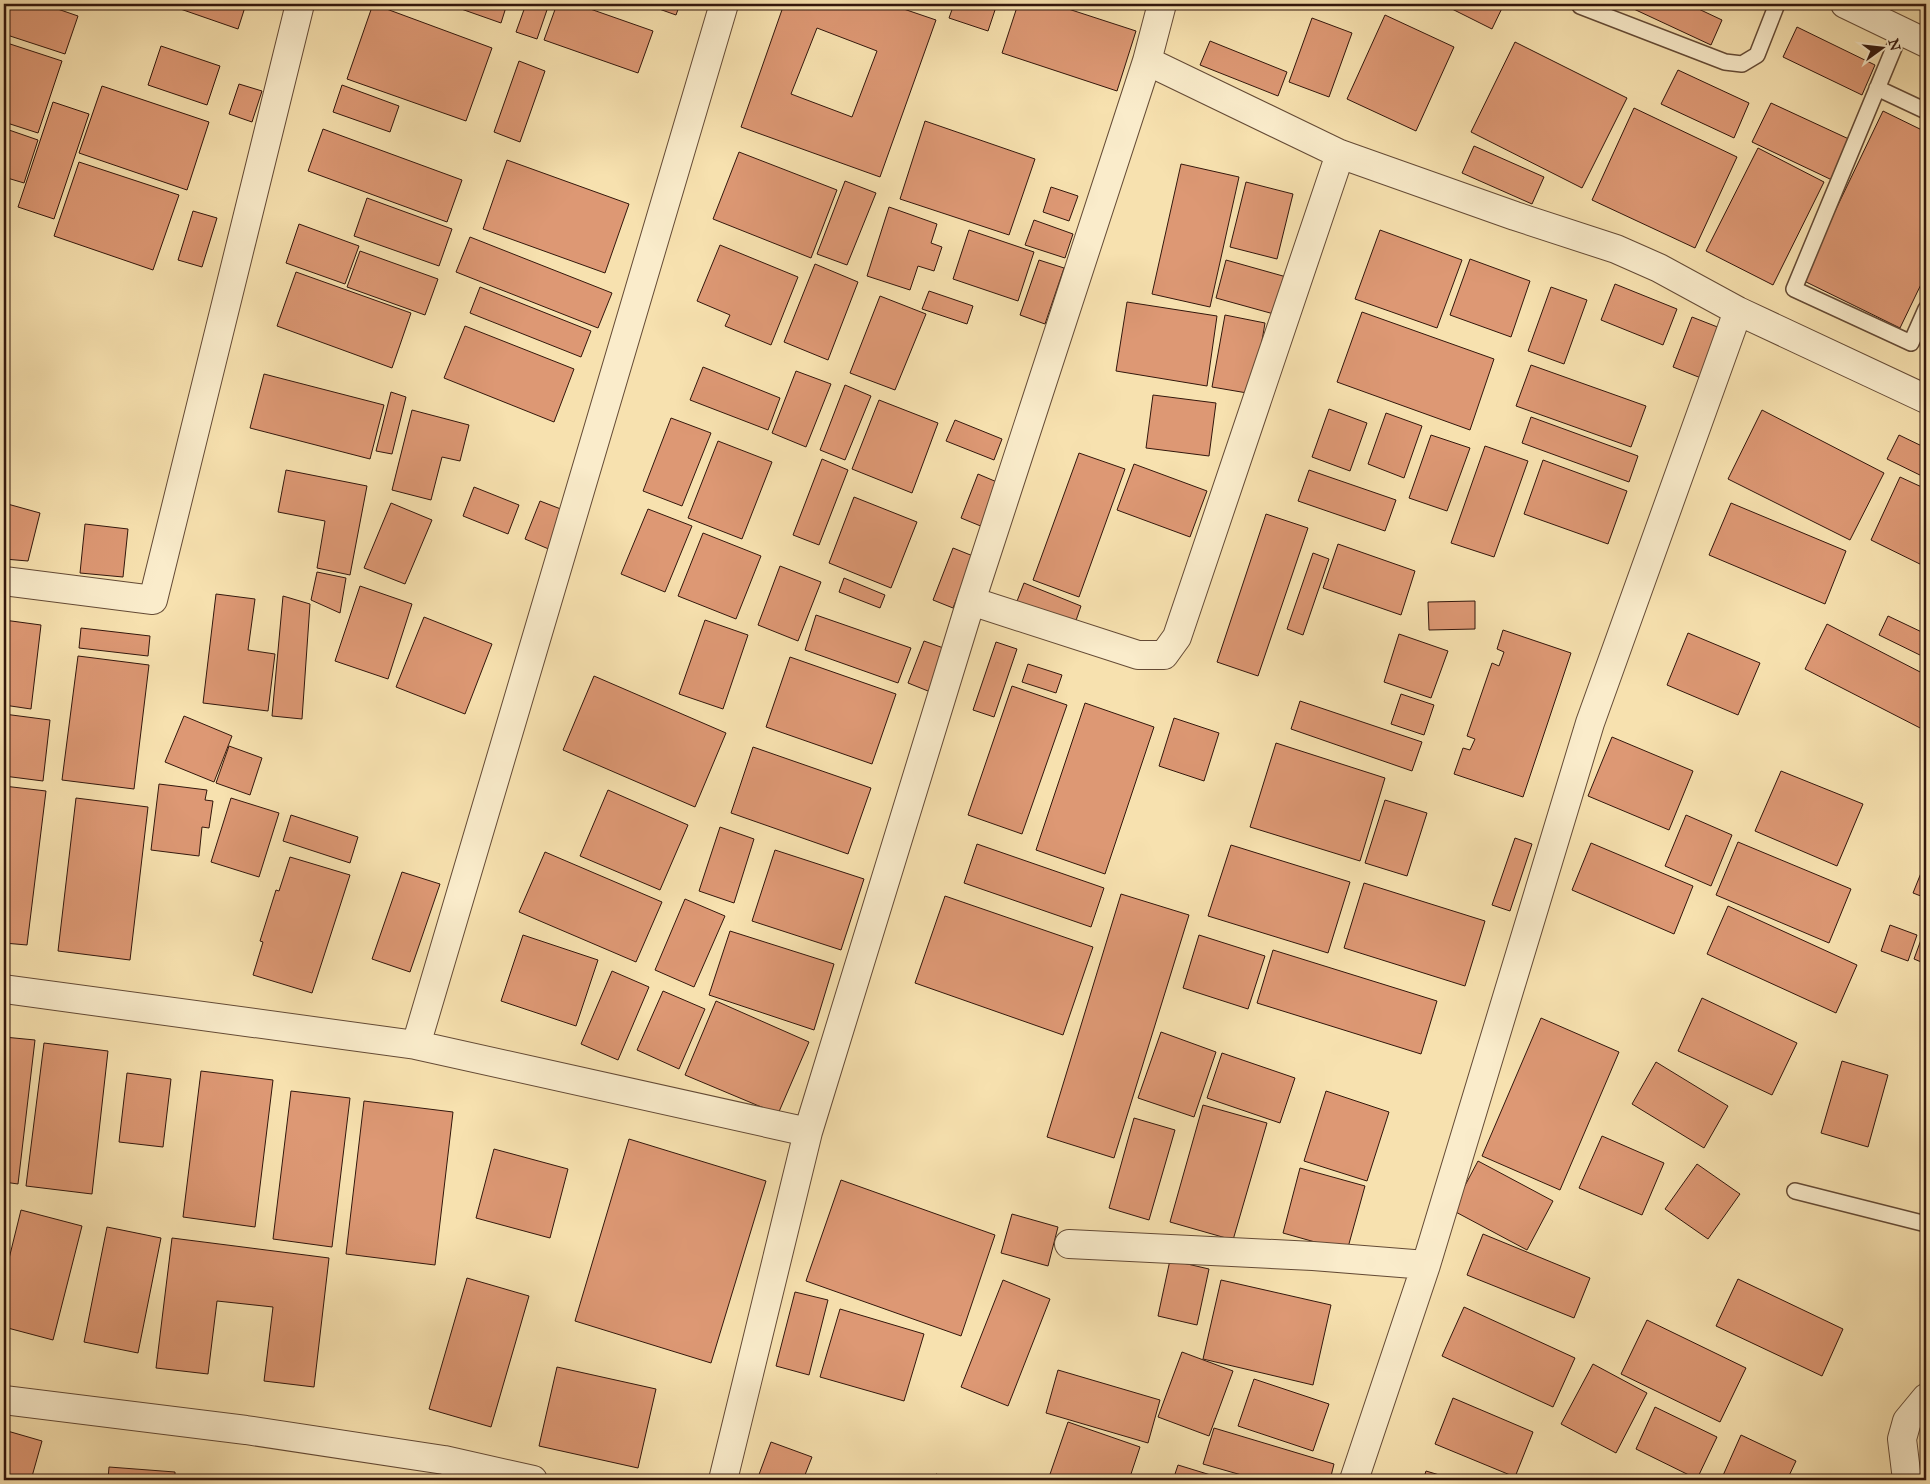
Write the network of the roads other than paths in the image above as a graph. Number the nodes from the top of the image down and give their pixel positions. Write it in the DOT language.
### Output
graph roads {
  1 [pos="300,4"];
  2 [pos="724,4"];
  3 [pos="1162,4"];
  4 [pos="1778,4"];
  5 [pos="1846,4"];
  6 [pos="1580,6"];
  7 [pos="1901,31"];
  8 [pos="1926,43"];
  9 [pos="1147,61"];
  10 [pos="1877,88"];
  11 [pos="1926,111"];
  12 [pos="1340,154"];
  13 [pos="1926,309"];
  14 [pos="1738,312"];
  15 [pos="1926,399"];
  16 [pos="4,581"];
  17 [pos="971,601"];
  18 [pos="4,988"];
  19 [pos="416,1045"];
  20 [pos="808,1132"];
  21 [pos="1796,1191"];
  22 [pos="1926,1224"];
  23 [pos="1068,1244"];
  24 [pos="1426,1265"];
  25 [pos="1926,1398"];
  26 [pos="4,1400"];
  27 [pos="533,1480"];
  28 [pos="722,1480"];
  29 [pos="1354,1480"];
  30 [pos="1907,1480"];
  1 -- 16 [label="street"];
  2 -- 19 [label="street"];
  3 -- 9 [label="street"];
  4 -- 6 [label="lane"];
  5 -- 7 [label="street"];
  7 -- 8 [label="street"];
  7 -- 10 [label="lane"];
  9 -- 12 [label="street"];
  9 -- 17 [label="street"];
  10 -- 11 [label="lane"];
  10 -- 13 [label="lane"];
  12 -- 14 [label="street"];
  12 -- 17 [label="street"];
  14 -- 15 [label="street"];
  14 -- 24 [label="street"];
  17 -- 20 [label="street"];
  18 -- 19 [label="street"];
  19 -- 20 [label="street"];
  20 -- 28 [label="street"];
  21 -- 22 [label="lane"];
  23 -- 24 [label="street"];
  24 -- 29 [label="street"];
  25 -- 30 [label="street"];
  26 -- 27 [label="street"];
}
